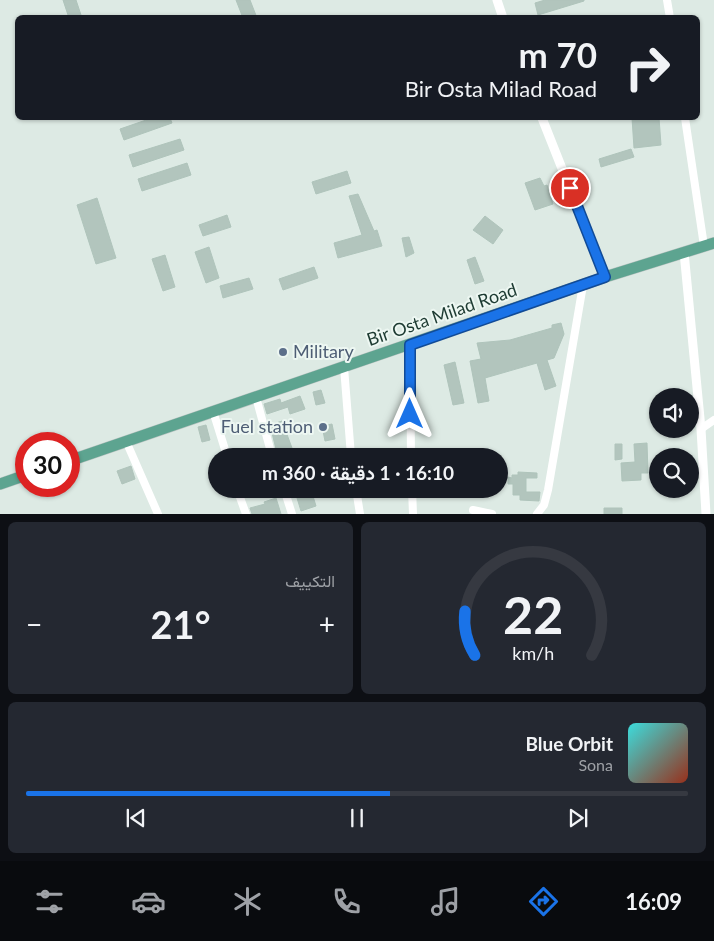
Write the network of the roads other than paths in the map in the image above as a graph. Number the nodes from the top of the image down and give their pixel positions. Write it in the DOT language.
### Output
graph roads {
  1 [pos="497,0"];
  2 [pos="666,0"];
  3 [pos="503,15"];
  4 [pos="669,15"];
  5 [pos="543,120"];
  6 [pos="685,120"];
  7 [pos="709,244"];
  8 [pos="684,252"];
  9 [pos="605,277"];
  10 [pos="583,286"];
  11 [pos="410,345"];
  12 [pos="344,367"];
  13 [pos="256,397"];
  14 [pos="213,411"];
  15 [pos="714,420"];
  16 [pos="701,429"];
  17 [pos="126,441"];
  18 [pos="225,448"];
  19 [pos="270,448"];
  20 [pos="350,448"];
  21 [pos="411,448"];
  22 [pos="80,456"];
  23 [pos="15,479"];
  24 [pos="0,484"];
  25 [pos="240,498"];
  26 [pos="287,498"];
  27 [pos="357,498"];
  28 [pos="412,498"];
  29 [pos="474,510"];
  30 [pos="158,514"];
  31 [pos="246,514"];
  32 [pos="292,514"];
  33 [pos="360,514"];
  34 [pos="413,514"];
  35 [pos="492,514"];
  36 [pos="537,514"];
  37 [pos="706,514"];
  1 -- 3 [label="street"];
  2 -- 4 [label="street"];
  5 -- 9 [label="street"];
  6 -- 7 [label="street"];
  7 -- 8 [label="main road, Bir Osta Milad Road"];
  8 -- 9 [label="main road, Bir Osta Milad Road"];
  8 -- 16 [label="street"];
  9 -- 10 [label="main road, Bir Osta Milad Road"];
  10 -- 11 [label="main road, Bir Osta Milad Road"];
  10 -- 36 [label="street"];
  11 -- 12 [label="main road, Bir Osta Milad Road"];
  11 -- 21 [label="street"];
  12 -- 13 [label="main road, Bir Osta Milad Road"];
  12 -- 20 [label="street"];
  13 -- 14 [label="main road, Bir Osta Milad Road"];
  13 -- 19 [label="street"];
  14 -- 17 [label="main road, Bir Osta Milad Road"];
  14 -- 18 [label="street"];
  15 -- 16 [label="street"];
  16 -- 37 [label="street"];
  17 -- 22 [label="main road, Bir Osta Milad Road"];
  17 -- 30 [label="street"];
  23 -- 24 [label="main road"];
  25 -- 31 [label="street"];
  26 -- 32 [label="street"];
  27 -- 33 [label="street"];
  28 -- 34 [label="street"];
  29 -- 35 [label="street"];
}
